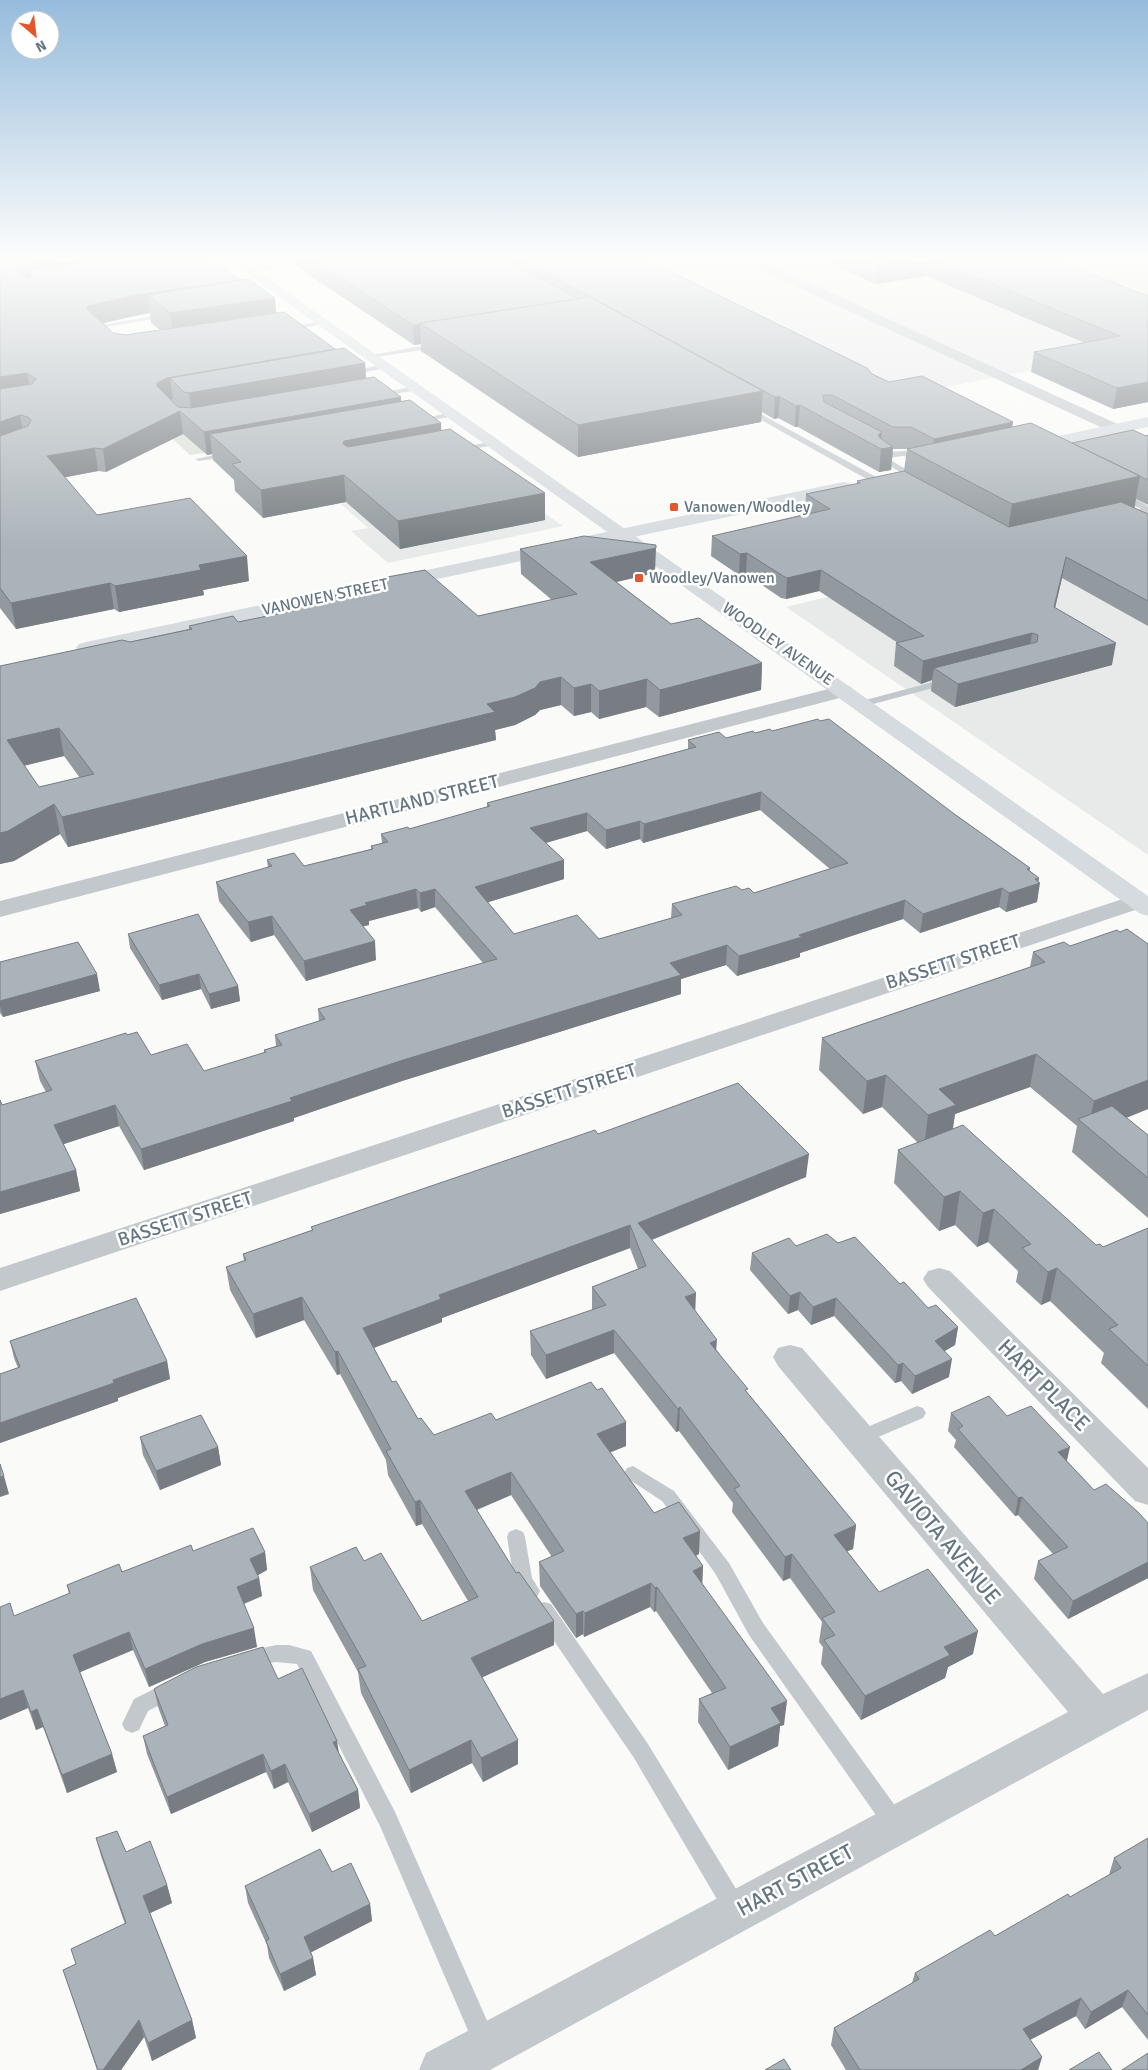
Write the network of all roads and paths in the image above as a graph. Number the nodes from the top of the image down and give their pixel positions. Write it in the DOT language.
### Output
graph roads {
  1 [pos="372,358"];
  2 [pos="961,358"];
  3 [pos="384,366"];
  4 [pos="338,375"];
  5 [pos="415,388"];
  6 [pos="368,396"];
  7 [pos="736,402"];
  8 [pos="452,414"];
  9 [pos="1148,422"];
  10 [pos="403,423"];
  11 [pos="1116,429"];
  12 [pos="493,443"];
  13 [pos="1148,444"];
  14 [pos="453,450"];
  15 [pos="1026,451"];
  16 [pos="238,452"];
  17 [pos="199,459"];
  18 [pos="935,467"];
  19 [pos="906,473"];
  20 [pos="875,480"];
  21 [pos="1108,488"];
  22 [pos="1116,519"];
  23 [pos="621,534"];
  24 [pos="68,652"];
  25 [pos="963,678"];
  26 [pos="853,698"];
  27 [pos="1143,904"];
  28 [pos="0,909"];
  29 [pos="940,1279"];
  30 [pos="0,1280"];
  31 [pos="790,1357"];
  32 [pos="917,1413"];
  33 [pos="859,1438"];
  34 [pos="633,1473"];
  35 [pos="1148,1491"];
  36 [pos="516,1537"];
  37 [pos="232,1665"];
  38 [pos="186,1683"];
  39 [pos="1148,1690"];
  40 [pos="1097,1718"];
  41 [pos="132,1724"];
  42 [pos="896,1825"];
  43 [pos="736,1911"];
  44 [pos="486,2047"];
  45 [pos="443,2070"];
  1 -- 3 [label="main road, WOODLEY AVENUE"];
  2 -- 11 [label="street"];
  3 -- 4 [label="lane"];
  3 -- 5 [label="main road, WOODLEY AVENUE"];
  5 -- 6 [label="lane"];
  5 -- 8 [label="main road, WOODLEY AVENUE"];
  7 -- 20 [label="lane"];
  8 -- 10 [label="lane"];
  8 -- 12 [label="main road, WOODLEY AVENUE"];
  9 -- 11 [label="main road"];
  11 -- 13 [label="street"];
  11 -- 15 [label="main road"];
  12 -- 14 [label="lane"];
  12 -- 23 [label="main road, WOODLEY AVENUE"];
  16 -- 17 [label="lane"];
  18 -- 19 [label="main road, VANOWEN STREET"];
  18 -- 19 [label="lane"];
  19 -- 20 [label="main road, VANOWEN STREET"];
  20 -- 23 [label="main road, VANOWEN STREET"];
  21 -- 22 [label="lane"];
  23 -- 24 [label="main road, VANOWEN STREET"];
  23 -- 26 [label="main road, WOODLEY AVENUE"];
  25 -- 26 [label="lane"];
  26 -- 27 [label="main road, WOODLEY AVENUE"];
  26 -- 28 [label="street, HARTLAND STREET"];
  27 -- 30 [label="street, BASSETT STREET"];
  29 -- 35 [label="street, HART PLACE"];
  31 -- 33 [label="street, GAVIOTA AVENUE"];
  32 -- 33 [label="lane"];
  33 -- 40 [label="street, GAVIOTA AVENUE"];
  34 -- 42 [label="lane"];
  36 -- 43 [label="lane"];
  37 -- 44 [label="lane"];
  38 -- 41 [label="lane"];
  39 -- 40 [label="street, HART STREET"];
  40 -- 42 [label="street, HART STREET"];
  42 -- 43 [label="street, HART STREET"];
  43 -- 44 [label="street, HART STREET"];
  44 -- 45 [label="street, HART STREET"];
}
